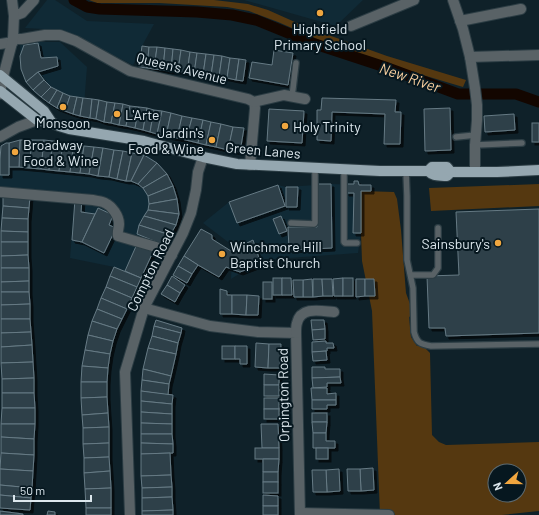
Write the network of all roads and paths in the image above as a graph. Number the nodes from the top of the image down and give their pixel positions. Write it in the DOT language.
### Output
graph roads {
  1 [pos="12,0"];
  2 [pos="34,0"];
  3 [pos="414,0"];
  4 [pos="453,0"];
  5 [pos="521,9"];
  6 [pos="14,16"];
  7 [pos="460,21"];
  8 [pos="351,26"];
  9 [pos="13,40"];
  10 [pos="0,44"];
  11 [pos="539,55"];
  12 [pos="470,57"];
  13 [pos="296,63"];
  14 [pos="2,76"];
  15 [pos="0,92"];
  16 [pos="292,97"];
  17 [pos="305,99"];
  18 [pos="254,102"];
  19 [pos="37,120"];
  20 [pos="52,123"];
  21 [pos="0,137"];
  22 [pos="456,137"];
  23 [pos="475,140"];
  24 [pos="522,143"];
  25 [pos="203,156"];
  26 [pos="250,165"];
  27 [pos="315,168"];
  28 [pos="344,169"];
  29 [pos="539,170"];
  30 [pos="406,171"];
  31 [pos="475,172"];
  32 [pos="0,192"];
  33 [pos="291,223"];
  34 [pos="438,228"];
  35 [pos="357,244"];
  36 [pos="172,255"];
  37 [pos="411,276"];
  38 [pos="144,308"];
  39 [pos="334,312"];
  40 [pos="296,333"];
  41 [pos="539,344"];
  42 [pos="300,514"];
  43 [pos="130,515"];
  44 [pos="389,515"];
  1 -- 6 [label="street"];
  2 -- 6 [label="street"];
  3 -- 8 [label="street"];
  4 -- 7 [label="street"];
  5 -- 7 [label="street"];
  6 -- 9 [label="street"];
  7 -- 12 [label="street"];
  9 -- 10 [label="street, Queen's Avenue"];
  9 -- 14 [label="street"];
  9 -- 18 [label="street, Queen's Avenue"];
  11 -- 12 [label="street"];
  12 -- 23 [label="street"];
  13 -- 16 [label="lane"];
  14 -- 15 [label="street"];
  14 -- 20 [label="main road"];
  15 -- 19 [label="main road, Green Lanes"];
  16 -- 17 [label="street"];
  16 -- 18 [label="street"];
  18 -- 26 [label="street"];
  19 -- 20 [label="main road, Green Lanes"];
  19 -- 21 [label="street"];
  20 -- 25 [label="main road, Green Lanes"];
  22 -- 23 [label="lane"];
  23 -- 24 [label="lane"];
  23 -- 31 [label="street"];
  25 -- 26 [label="main road, Green Lanes"];
  25 -- 36 [label="street, Compton Road"];
  26 -- 27 [label="main road, Green Lanes"];
  27 -- 28 [label="main road, Green Lanes"];
  27 -- 33 [label="lane"];
  28 -- 30 [label="main road, Green Lanes"];
  28 -- 35 [label="lane"];
  29 -- 31 [label="main road, Green Lanes"];
  30 -- 31 [label="main road, Green Lanes"];
  30 -- 37 [label="lane"];
  32 -- 36 [label="street"];
  34 -- 37 [label="lane"];
  36 -- 38 [label="street, Compton Road"];
  37 -- 41 [label="lane"];
  38 -- 40 [label="street, Orpington Road"];
  38 -- 43 [label="street, Compton Road"];
  39 -- 40 [label="street"];
  40 -- 42 [label="street, Orpington Road"];
  42 -- 44 [label="street"];
}
